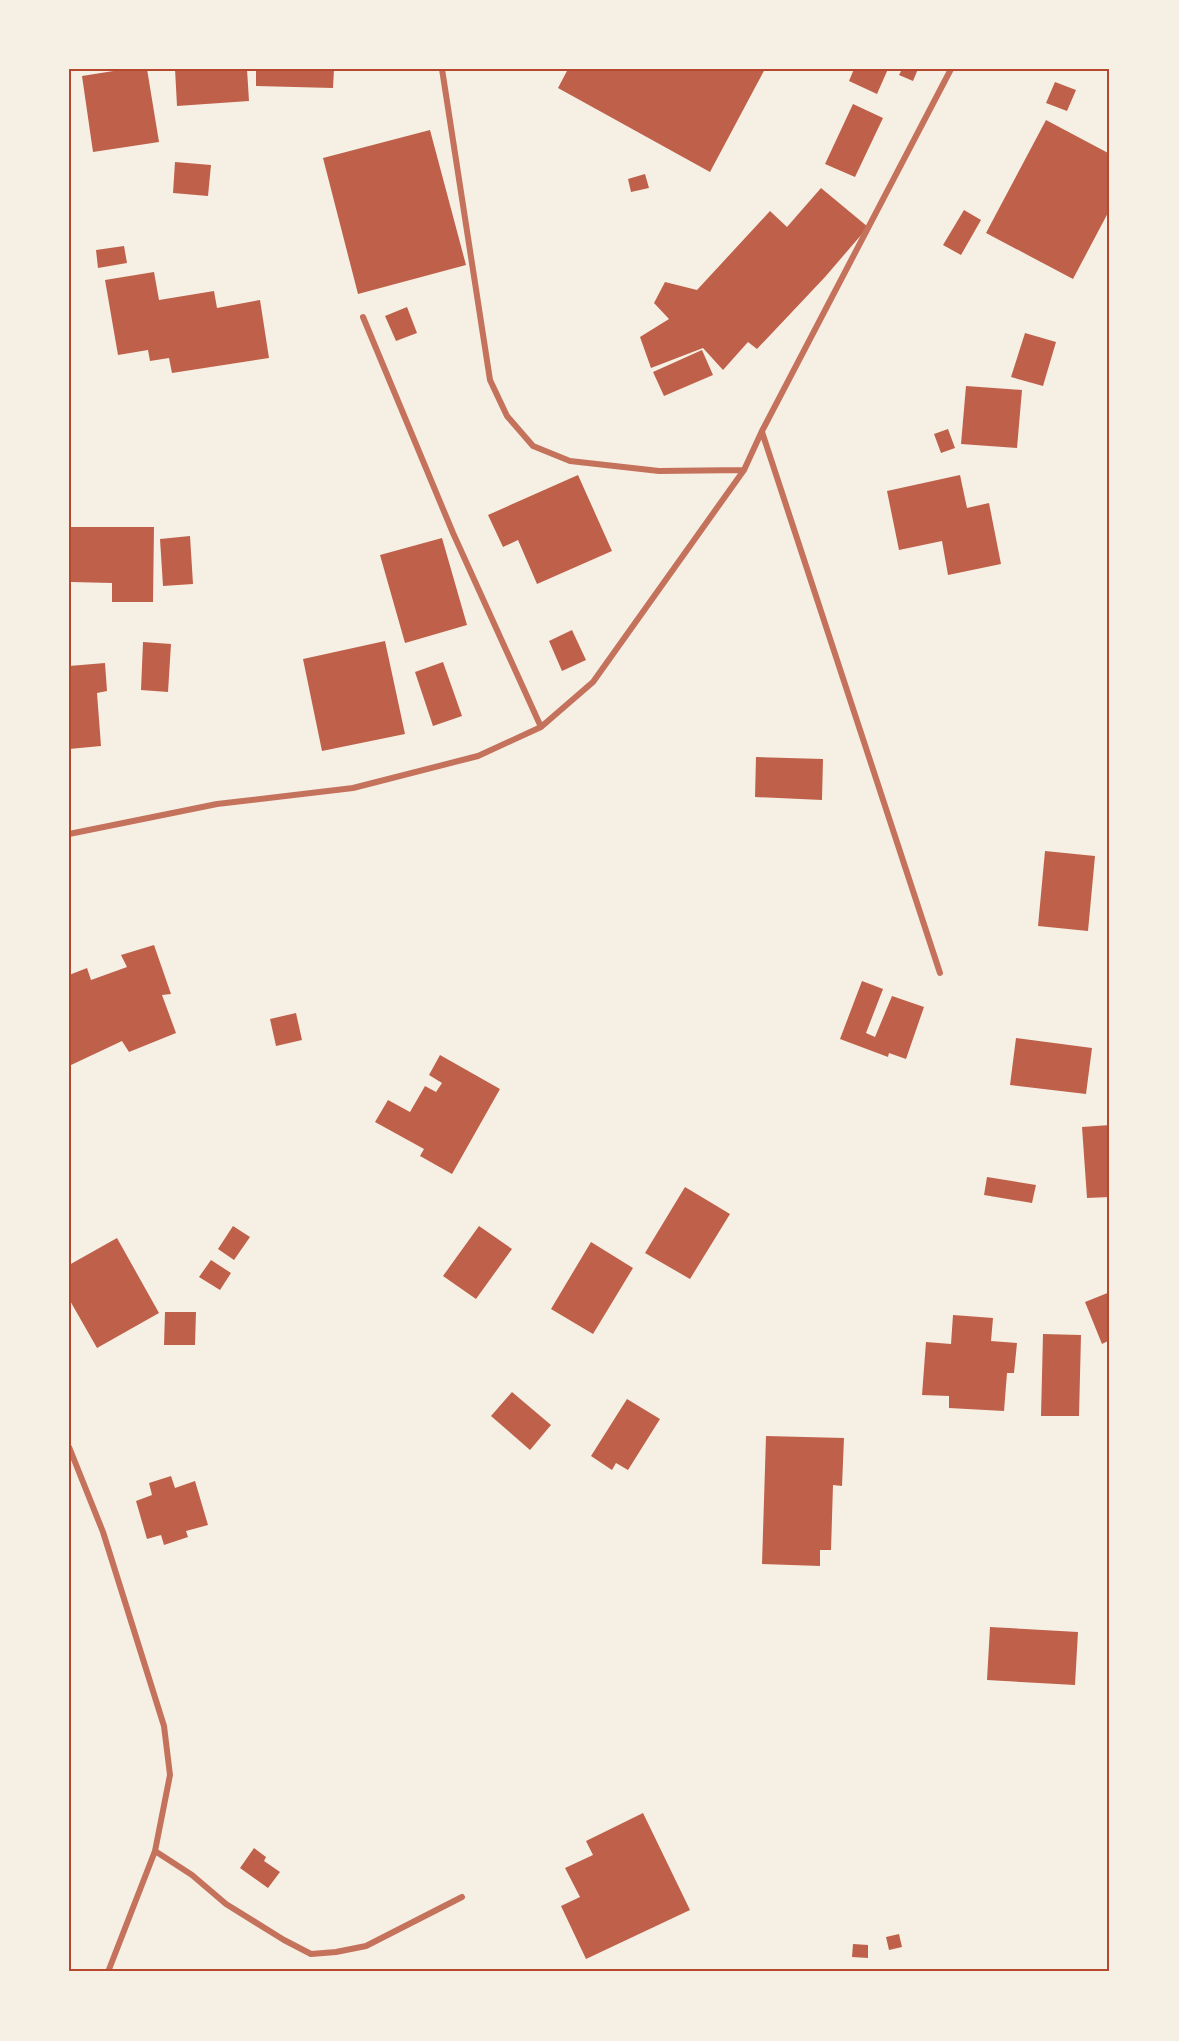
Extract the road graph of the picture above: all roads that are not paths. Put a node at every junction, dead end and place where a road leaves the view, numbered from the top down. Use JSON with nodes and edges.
{"nodes":[{"id":1,"x":442,"y":69,"type":"edge"},
{"id":2,"x":951,"y":69,"type":"edge"},
{"id":3,"x":363,"y":317,"type":"dead end"},
{"id":4,"x":762,"y":431,"type":"junction"},
{"id":5,"x":744,"y":471,"type":"junction"},
{"id":6,"x":541,"y":727,"type":"junction"},
{"id":7,"x":69,"y":834,"type":"edge"},
{"id":8,"x":940,"y":973,"type":"dead end"},
{"id":9,"x":69,"y":1447,"type":"edge"},
{"id":10,"x":154,"y":1851,"type":"junction"},
{"id":11,"x":462,"y":1897,"type":"dead end"},
{"id":12,"x":108,"y":1972,"type":"edge"}],
"edges":[{"from":1,"to":5,"type":"street"},
{"from":2,"to":4,"type":"street"},
{"from":3,"to":6,"type":"street"},
{"from":4,"to":5,"type":"street"},
{"from":4,"to":8,"type":"street"},
{"from":5,"to":6,"type":"street"},
{"from":6,"to":7,"type":"street"},
{"from":9,"to":10,"type":"street"},
{"from":10,"to":11,"type":"street"},
{"from":10,"to":12,"type":"street"}]}
